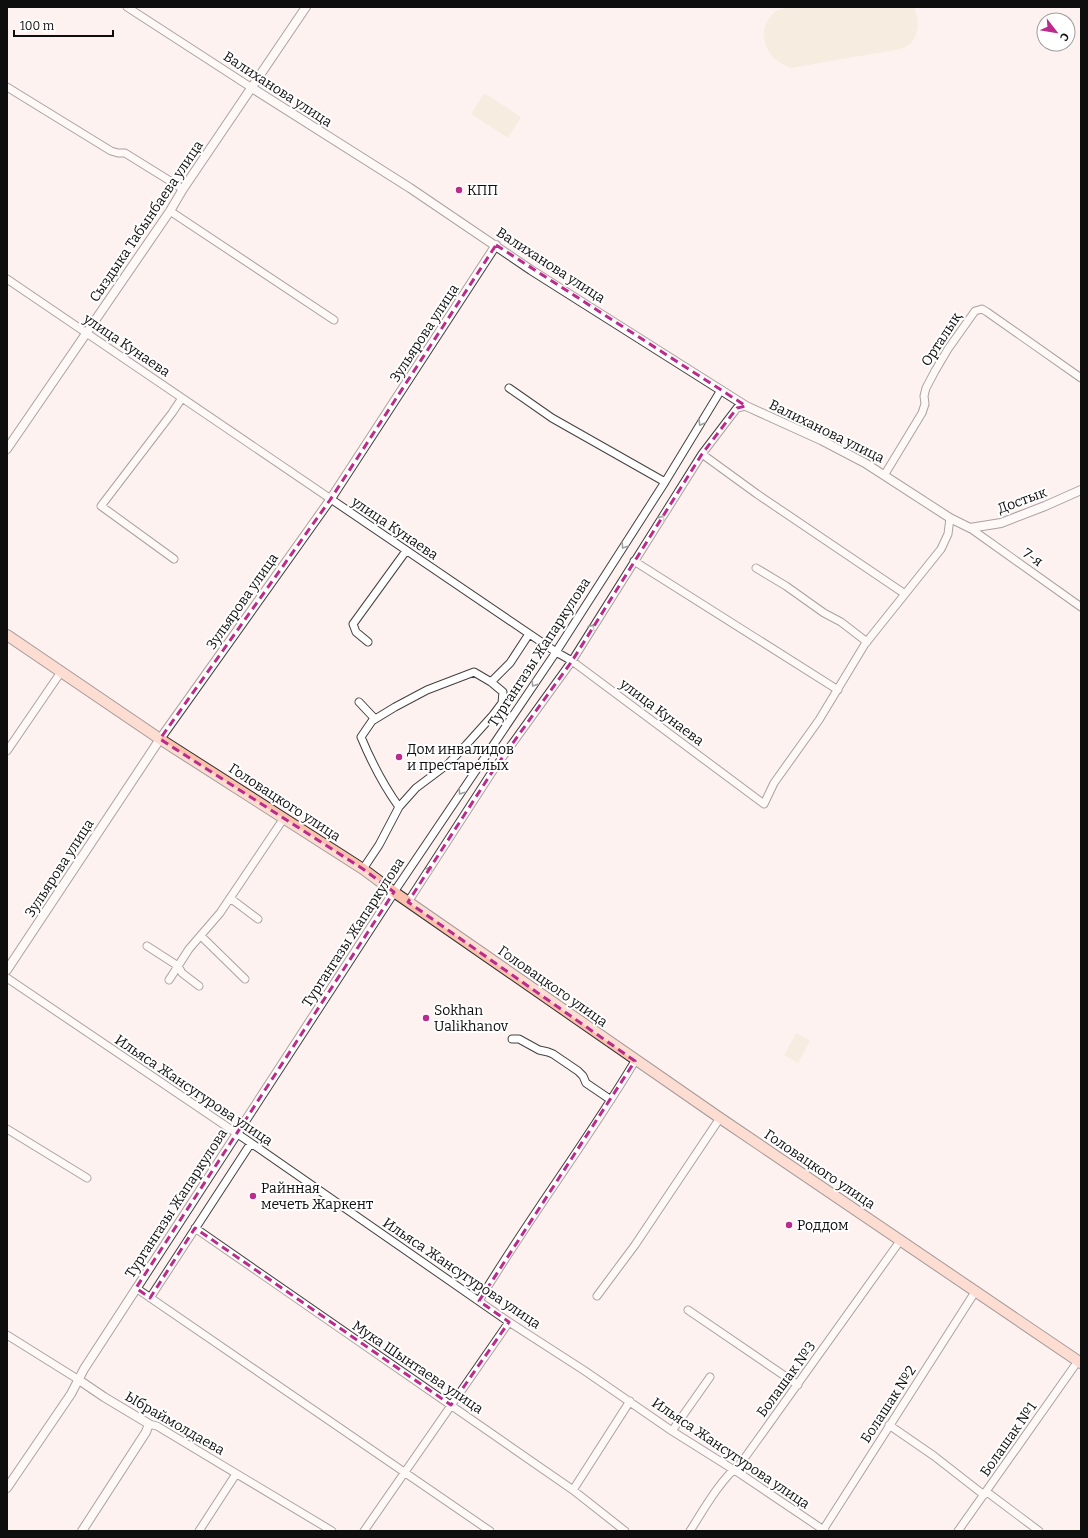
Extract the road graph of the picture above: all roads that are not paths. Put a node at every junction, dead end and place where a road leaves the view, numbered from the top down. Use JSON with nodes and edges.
{"nodes":[{"id":1,"x":127,"y":7,"type":"edge"},
{"id":2,"x":306,"y":7,"type":"edge"},
{"id":3,"x":7,"y":87,"type":"edge"},
{"id":4,"x":252,"y":88,"type":"junction"},
{"id":5,"x":183,"y":189,"type":"junction"},
{"id":6,"x":170,"y":211,"type":"junction"},
{"id":7,"x":496,"y":245,"type":"junction"},
{"id":8,"x":7,"y":278,"type":"edge"},
{"id":9,"x":334,"y":320,"type":"dead end"},
{"id":10,"x":86,"y":333,"type":"junction"},
{"id":11,"x":1081,"y":378,"type":"edge"},
{"id":12,"x":509,"y":388,"type":"dead end"},
{"id":13,"x":721,"y":390,"type":"junction"},
{"id":14,"x":182,"y":398,"type":"junction"},
{"id":15,"x":746,"y":406,"type":"junction"},
{"id":16,"x":7,"y":449,"type":"edge"},
{"id":17,"x":702,"y":454,"type":"junction"},
{"id":18,"x":885,"y":474,"type":"junction"},
{"id":19,"x":665,"y":482,"type":"junction"},
{"id":20,"x":1081,"y":490,"type":"edge"},
{"id":21,"x":330,"y":500,"type":"junction"},
{"id":22,"x":950,"y":518,"type":"junction"},
{"id":23,"x":970,"y":528,"type":"junction"},
{"id":24,"x":406,"y":551,"type":"junction"},
{"id":25,"x":174,"y":559,"type":"dead end"},
{"id":26,"x":634,"y":562,"type":"junction"},
{"id":27,"x":756,"y":568,"type":"dead end"},
{"id":28,"x":904,"y":594,"type":"junction"},
{"id":29,"x":1081,"y":607,"type":"edge"},
{"id":30,"x":529,"y":634,"type":"junction"},
{"id":31,"x":7,"y":635,"type":"edge"},
{"id":32,"x":368,"y":642,"type":"dead end"},
{"id":33,"x":867,"y":642,"type":"junction"},
{"id":34,"x":556,"y":652,"type":"junction"},
{"id":35,"x":572,"y":661,"type":"junction"},
{"id":36,"x":61,"y":672,"type":"junction"},
{"id":37,"x":491,"y":682,"type":"junction"},
{"id":38,"x":838,"y":690,"type":"junction"},
{"id":39,"x":359,"y":702,"type":"dead end"},
{"id":40,"x":375,"y":719,"type":"junction"},
{"id":41,"x":160,"y":738,"type":"junction"},
{"id":42,"x":7,"y":751,"type":"edge"},
{"id":43,"x":400,"y":807,"type":"junction"},
{"id":44,"x":284,"y":818,"type":"junction"},
{"id":45,"x":363,"y":868,"type":"junction"},
{"id":46,"x":394,"y":892,"type":"junction"},
{"id":47,"x":230,"y":898,"type":"junction"},
{"id":48,"x":408,"y":902,"type":"junction"},
{"id":49,"x":258,"y":919,"type":"dead end"},
{"id":50,"x":201,"y":936,"type":"junction"},
{"id":51,"x":147,"y":946,"type":"dead end"},
{"id":52,"x":178,"y":966,"type":"junction"},
{"id":53,"x":7,"y":970,"type":"edge"},
{"id":54,"x":7,"y":978,"type":"edge"},
{"id":55,"x":245,"y":979,"type":"dead end"},
{"id":56,"x":169,"y":980,"type":"dead end"},
{"id":57,"x":199,"y":986,"type":"dead end"},
{"id":58,"x":512,"y":1039,"type":"dead end"},
{"id":59,"x":635,"y":1060,"type":"junction"},
{"id":60,"x":611,"y":1100,"type":"junction"},
{"id":61,"x":720,"y":1118,"type":"junction"},
{"id":62,"x":7,"y":1129,"type":"edge"},
{"id":63,"x":237,"y":1134,"type":"junction"},
{"id":64,"x":251,"y":1144,"type":"junction"},
{"id":65,"x":87,"y":1178,"type":"dead end"},
{"id":66,"x":195,"y":1228,"type":"junction"},
{"id":67,"x":900,"y":1241,"type":"junction"},
{"id":68,"x":136,"y":1288,"type":"junction"},
{"id":69,"x":975,"y":1292,"type":"junction"},
{"id":70,"x":597,"y":1296,"type":"dead end"},
{"id":71,"x":150,"y":1298,"type":"junction"},
{"id":72,"x":479,"y":1301,"type":"junction"},
{"id":73,"x":688,"y":1310,"type":"dead end"},
{"id":74,"x":509,"y":1322,"type":"junction"},
{"id":75,"x":7,"y":1335,"type":"edge"},
{"id":76,"x":1080,"y":1362,"type":"edge"},
{"id":77,"x":710,"y":1377,"type":"dead end"},
{"id":78,"x":79,"y":1380,"type":"junction"},
{"id":79,"x":798,"y":1385,"type":"junction"},
{"id":80,"x":630,"y":1401,"type":"junction"},
{"id":81,"x":451,"y":1405,"type":"junction"},
{"id":82,"x":149,"y":1424,"type":"junction"},
{"id":83,"x":889,"y":1425,"type":"junction"},
{"id":84,"x":672,"y":1431,"type":"junction"},
{"id":85,"x":732,"y":1470,"type":"junction"},
{"id":86,"x":405,"y":1472,"type":"junction"},
{"id":87,"x":236,"y":1474,"type":"junction"},
{"id":88,"x":7,"y":1488,"type":"edge"},
{"id":89,"x":573,"y":1490,"type":"junction"},
{"id":90,"x":986,"y":1494,"type":"junction"},
{"id":91,"x":328,"y":1530,"type":"edge"},
{"id":92,"x":824,"y":1530,"type":"edge"},
{"id":93,"x":82,"y":1531,"type":"edge"},
{"id":94,"x":199,"y":1531,"type":"edge"},
{"id":95,"x":364,"y":1531,"type":"edge"},
{"id":96,"x":490,"y":1531,"type":"edge"},
{"id":97,"x":625,"y":1531,"type":"edge"},
{"id":98,"x":690,"y":1531,"type":"edge"},
{"id":99,"x":958,"y":1531,"type":"edge"},
{"id":100,"x":1039,"y":1531,"type":"edge"}],
"edges":[{"from":1,"to":4,"type":"street","name":"Валиханова улица"},
{"from":2,"to":4,"type":"street","name":"Сыздыка Табынбаева улица"},
{"from":3,"to":5,"type":"street"},
{"from":4,"to":5,"type":"street","name":"Сыздыка Табынбаева улица"},
{"from":4,"to":7,"type":"street","name":"Валиханова улица"},
{"from":5,"to":6,"type":"street","name":"Сыздыка Табынбаева улица"},
{"from":6,"to":9,"type":"street"},
{"from":6,"to":10,"type":"street","name":"Сыздыка Табынбаева улица"},
{"from":7,"to":13,"type":"street","name":"Валиханова улица"},
{"from":7,"to":21,"type":"street","name":"Зульярова улица"},
{"from":8,"to":10,"type":"street","name":"улица Кунаева"},
{"from":10,"to":14,"type":"street","name":"улица Кунаева"},
{"from":10,"to":16,"type":"street","name":"Сыздыка Табынбаева улица"},
{"from":11,"to":18,"type":"street","name":"Орталық"},
{"from":12,"to":19,"type":"street"},
{"from":13,"to":15,"type":"street","name":"Валиханова улица"},
{"from":13,"to":19,"type":"street","name":"Тургангазы Жапаркулова","one_way":true},
{"from":14,"to":21,"type":"street","name":"улица Кунаева"},
{"from":14,"to":25,"type":"street"},
{"from":15,"to":17,"type":"street","name":"Тургангазы Жапаркулова"},
{"from":15,"to":18,"type":"street","name":"Валиханова улица"},
{"from":26,"to":17,"type":"street","name":"Тургангазы Жапаркулова","one_way":true},
{"from":17,"to":28,"type":"street"},
{"from":18,"to":22,"type":"street","name":"Валиханова улица"},
{"from":19,"to":34,"type":"street","name":"Тургангазы Жапаркулова","one_way":true},
{"from":20,"to":23,"type":"street","name":"Достык"},
{"from":21,"to":24,"type":"street","name":"улица Кунаева"},
{"from":21,"to":41,"type":"street","name":"Зульярова улица"},
{"from":22,"to":23,"type":"street","name":"Валиханова улица"},
{"from":22,"to":28,"type":"street"},
{"from":23,"to":29,"type":"street","name":"7-я"},
{"from":24,"to":30,"type":"street","name":"улица Кунаева"},
{"from":24,"to":32,"type":"street"},
{"from":35,"to":26,"type":"street","name":"Тургангазы Жапаркулова","one_way":true},
{"from":26,"to":38,"type":"street"},
{"from":27,"to":33,"type":"street"},
{"from":28,"to":33,"type":"street"},
{"from":30,"to":34,"type":"street","name":"улица Кунаева"},
{"from":30,"to":37,"type":"street"},
{"from":31,"to":36,"type":"main road","name":"Головацкого улица"},
{"from":33,"to":38,"type":"street"},
{"from":34,"to":35,"type":"street","name":"улица Кунаева"},
{"from":34,"to":46,"type":"street","name":"Тургангазы Жапаркулова","one_way":true},
{"from":35,"to":38,"type":"street","name":"улица Кунаева"},
{"from":48,"to":35,"type":"street","name":"Тургангазы Жапаркулова","one_way":true},
{"from":36,"to":41,"type":"main road","name":"Головацкого улица"},
{"from":36,"to":42,"type":"street"},
{"from":37,"to":40,"type":"street"},
{"from":37,"to":43,"type":"street"},
{"from":39,"to":40,"type":"street"},
{"from":40,"to":43,"type":"street"},
{"from":41,"to":44,"type":"main road","name":"Головацкого улица"},
{"from":41,"to":53,"type":"street","name":"Зульярова улица"},
{"from":43,"to":45,"type":"street"},
{"from":44,"to":45,"type":"main road","name":"Головацкого улица"},
{"from":44,"to":47,"type":"street"},
{"from":45,"to":46,"type":"main road","name":"Головацкого улица"},
{"from":46,"to":48,"type":"main road","name":"Головацкого улица"},
{"from":46,"to":63,"type":"street","name":"Тургангазы Жапаркулова"},
{"from":47,"to":49,"type":"street"},
{"from":47,"to":50,"type":"street"},
{"from":48,"to":59,"type":"main road","name":"Головацкого улица"},
{"from":50,"to":52,"type":"street"},
{"from":50,"to":55,"type":"street"},
{"from":51,"to":52,"type":"street"},
{"from":52,"to":56,"type":"street"},
{"from":52,"to":57,"type":"street"},
{"from":54,"to":63,"type":"street","name":"Ильяса Жансугурова улица"},
{"from":58,"to":60,"type":"street"},
{"from":59,"to":60,"type":"street"},
{"from":59,"to":61,"type":"main road","name":"Головацкого улица"},
{"from":60,"to":72,"type":"street"},
{"from":61,"to":67,"type":"main road","name":"Головацкого улица"},
{"from":61,"to":70,"type":"street"},
{"from":62,"to":65,"type":"street"},
{"from":63,"to":64,"type":"street","name":"Ильяса Жансугурова улица"},
{"from":63,"to":68,"type":"street","name":"Тургангазы Жапаркулова"},
{"from":64,"to":66,"type":"street"},
{"from":64,"to":72,"type":"street","name":"Ильяса Жансугурова улица"},
{"from":66,"to":71,"type":"street"},
{"from":66,"to":81,"type":"street","name":"Мука Шынтаева улица"},
{"from":67,"to":69,"type":"main road","name":"Головацкого улица"},
{"from":67,"to":79,"type":"street","name":"Болашак №3"},
{"from":68,"to":71,"type":"street"},
{"from":68,"to":78,"type":"street","name":"Тургангазы Жапаркулова"},
{"from":69,"to":76,"type":"main road","name":"Головацкого улица"},
{"from":69,"to":83,"type":"street","name":"Болашак №2"},
{"from":71,"to":86,"type":"street"},
{"from":72,"to":74,"type":"street","name":"Ильяса Жансугурова улица"},
{"from":73,"to":79,"type":"street"},
{"from":74,"to":80,"type":"street","name":"Ильяса Жансугурова улица"},
{"from":74,"to":81,"type":"street"},
{"from":75,"to":78,"type":"street","name":"Ыбраймолдаева"},
{"from":76,"to":90,"type":"street","name":"Болашак №1"},
{"from":77,"to":84,"type":"street"},
{"from":78,"to":82,"type":"street","name":"Ыбраймолдаева"},
{"from":78,"to":88,"type":"street","name":"Тургангазы Жапаркулова"},
{"from":79,"to":85,"type":"street","name":"Болашак №3"},
{"from":80,"to":84,"type":"street","name":"Ильяса Жансугурова улица"},
{"from":80,"to":89,"type":"street"},
{"from":81,"to":86,"type":"street"},
{"from":81,"to":89,"type":"street","name":"Мука Шынтаева улица"},
{"from":82,"to":87,"type":"street","name":"Ыбраймолдаева"},
{"from":82,"to":93,"type":"street"},
{"from":83,"to":90,"type":"street"},
{"from":83,"to":92,"type":"street","name":"Болашак №2"},
{"from":84,"to":85,"type":"street","name":"Ильяса Жансугурова улица"},
{"from":85,"to":92,"type":"street","name":"Ильяса Жансугурова улица"},
{"from":85,"to":98,"type":"street","name":"Болашак №3"},
{"from":86,"to":95,"type":"street"},
{"from":86,"to":96,"type":"street"},
{"from":87,"to":91,"type":"street","name":"Ыбраймолдаева"},
{"from":87,"to":94,"type":"street"},
{"from":89,"to":97,"type":"street","name":"Мука Шынтаева улица"},
{"from":90,"to":99,"type":"street","name":"Болашак №1"},
{"from":90,"to":100,"type":"street"}]}
